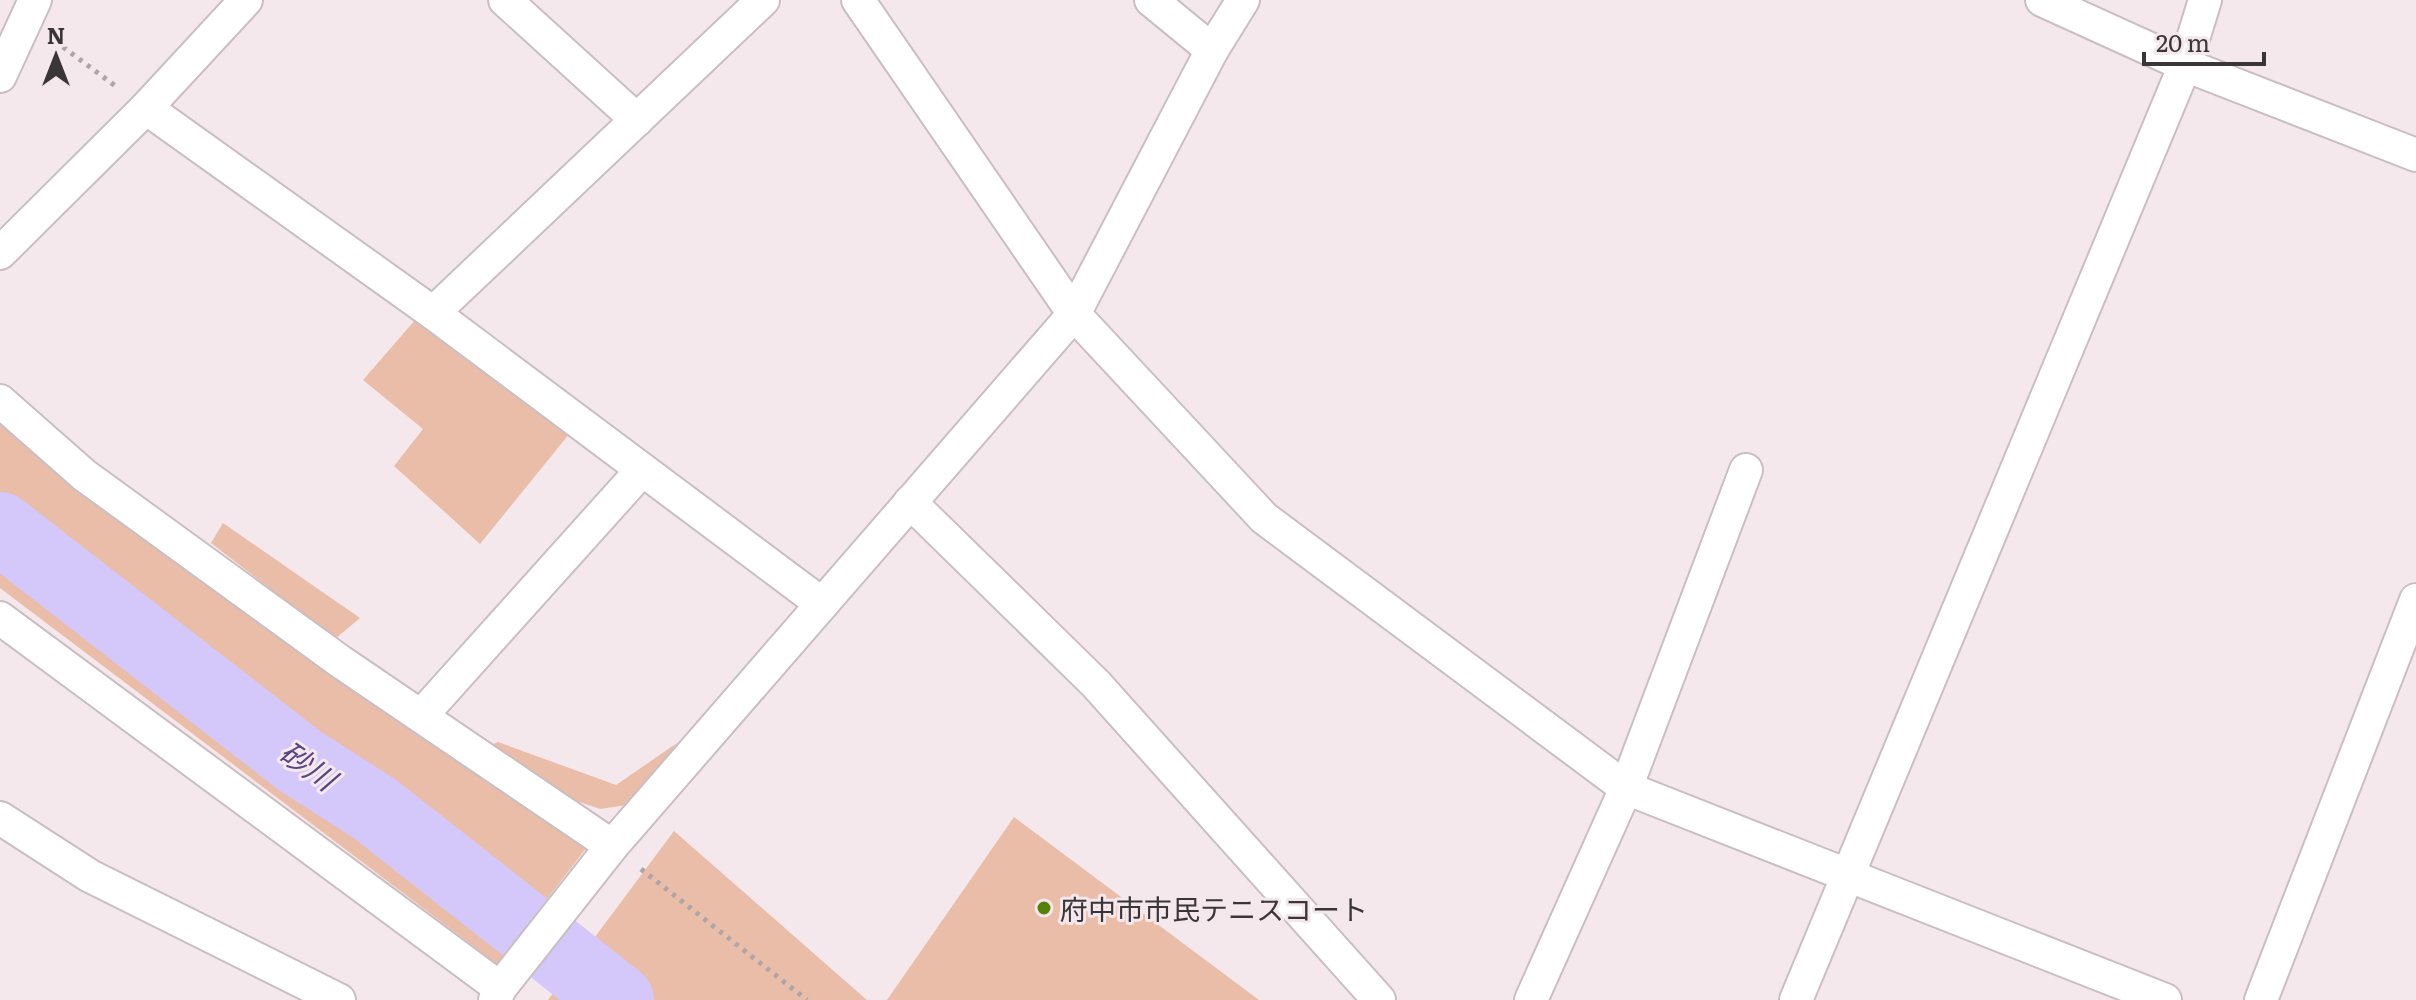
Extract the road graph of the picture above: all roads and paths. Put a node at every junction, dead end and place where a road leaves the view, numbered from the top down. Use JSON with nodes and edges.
{"nodes":[{"id":1,"x":246,"y":0,"type":"edge"},
{"id":2,"x":505,"y":0,"type":"edge"},
{"id":3,"x":763,"y":0,"type":"edge"},
{"id":4,"x":858,"y":0,"type":"edge"},
{"id":5,"x":1151,"y":0,"type":"edge"},
{"id":6,"x":1243,"y":0,"type":"edge"},
{"id":7,"x":2042,"y":0,"type":"edge"},
{"id":8,"x":2205,"y":0,"type":"edge"},
{"id":9,"x":31,"y":10,"type":"edge"},
{"id":10,"x":1212,"y":50,"type":"junction"},
{"id":11,"x":2185,"y":65,"type":"junction"},
{"id":12,"x":0,"y":76,"type":"edge"},
{"id":13,"x":146,"y":108,"type":"junction"},
{"id":14,"x":637,"y":120,"type":"junction"},
{"id":15,"x":2416,"y":155,"type":"edge"},
{"id":16,"x":0,"y":253,"type":"edge"},
{"id":17,"x":433,"y":313,"type":"junction"},
{"id":18,"x":1074,"y":314,"type":"junction"},
{"id":19,"x":0,"y":401,"type":"edge"},
{"id":20,"x":642,"y":470,"type":"junction"},
{"id":21,"x":1746,"y":470,"type":"dead end"},
{"id":22,"x":910,"y":502,"type":"junction"},
{"id":23,"x":2416,"y":600,"type":"edge"},
{"id":24,"x":822,"y":604,"type":"junction"},
{"id":25,"x":0,"y":618,"type":"edge"},
{"id":26,"x":421,"y":716,"type":"junction"},
{"id":27,"x":1626,"y":788,"type":"junction"},
{"id":28,"x":0,"y":818,"type":"edge"},
{"id":29,"x":612,"y":846,"type":"junction"},
{"id":30,"x":1847,"y":875,"type":"junction"},
{"id":31,"x":498,"y":994,"type":"edge"},
{"id":32,"x":339,"y":1000,"type":"edge"},
{"id":33,"x":807,"y":1000,"type":"edge"},
{"id":34,"x":1379,"y":1000,"type":"edge"},
{"id":35,"x":1531,"y":1000,"type":"edge"},
{"id":36,"x":1796,"y":1000,"type":"edge"},
{"id":37,"x":2165,"y":1000,"type":"edge"},
{"id":38,"x":2261,"y":1000,"type":"edge"}],
"edges":[{"from":1,"to":13,"type":"street"},
{"from":2,"to":14,"type":"street"},
{"from":3,"to":14,"type":"street"},
{"from":4,"to":18,"type":"street"},
{"from":5,"to":10,"type":"street"},
{"from":6,"to":10,"type":"street"},
{"from":7,"to":11,"type":"street"},
{"from":8,"to":11,"type":"street"},
{"from":9,"to":12,"type":"street"},
{"from":9,"to":13,"type":"path"},
{"from":10,"to":18,"type":"street"},
{"from":11,"to":15,"type":"street"},
{"from":11,"to":30,"type":"street"},
{"from":13,"to":16,"type":"street"},
{"from":13,"to":17,"type":"street"},
{"from":14,"to":17,"type":"street"},
{"from":17,"to":20,"type":"street"},
{"from":18,"to":22,"type":"street"},
{"from":18,"to":27,"type":"street"},
{"from":19,"to":26,"type":"street"},
{"from":20,"to":24,"type":"street"},
{"from":20,"to":26,"type":"street"},
{"from":21,"to":27,"type":"street"},
{"from":22,"to":24,"type":"street"},
{"from":22,"to":34,"type":"street"},
{"from":23,"to":38,"type":"street"},
{"from":24,"to":29,"type":"street"},
{"from":25,"to":31,"type":"street"},
{"from":26,"to":29,"type":"street"},
{"from":27,"to":30,"type":"street"},
{"from":27,"to":35,"type":"street"},
{"from":28,"to":32,"type":"street"},
{"from":29,"to":31,"type":"street"},
{"from":29,"to":33,"type":"path"},
{"from":30,"to":36,"type":"street"},
{"from":30,"to":37,"type":"street"}]}
